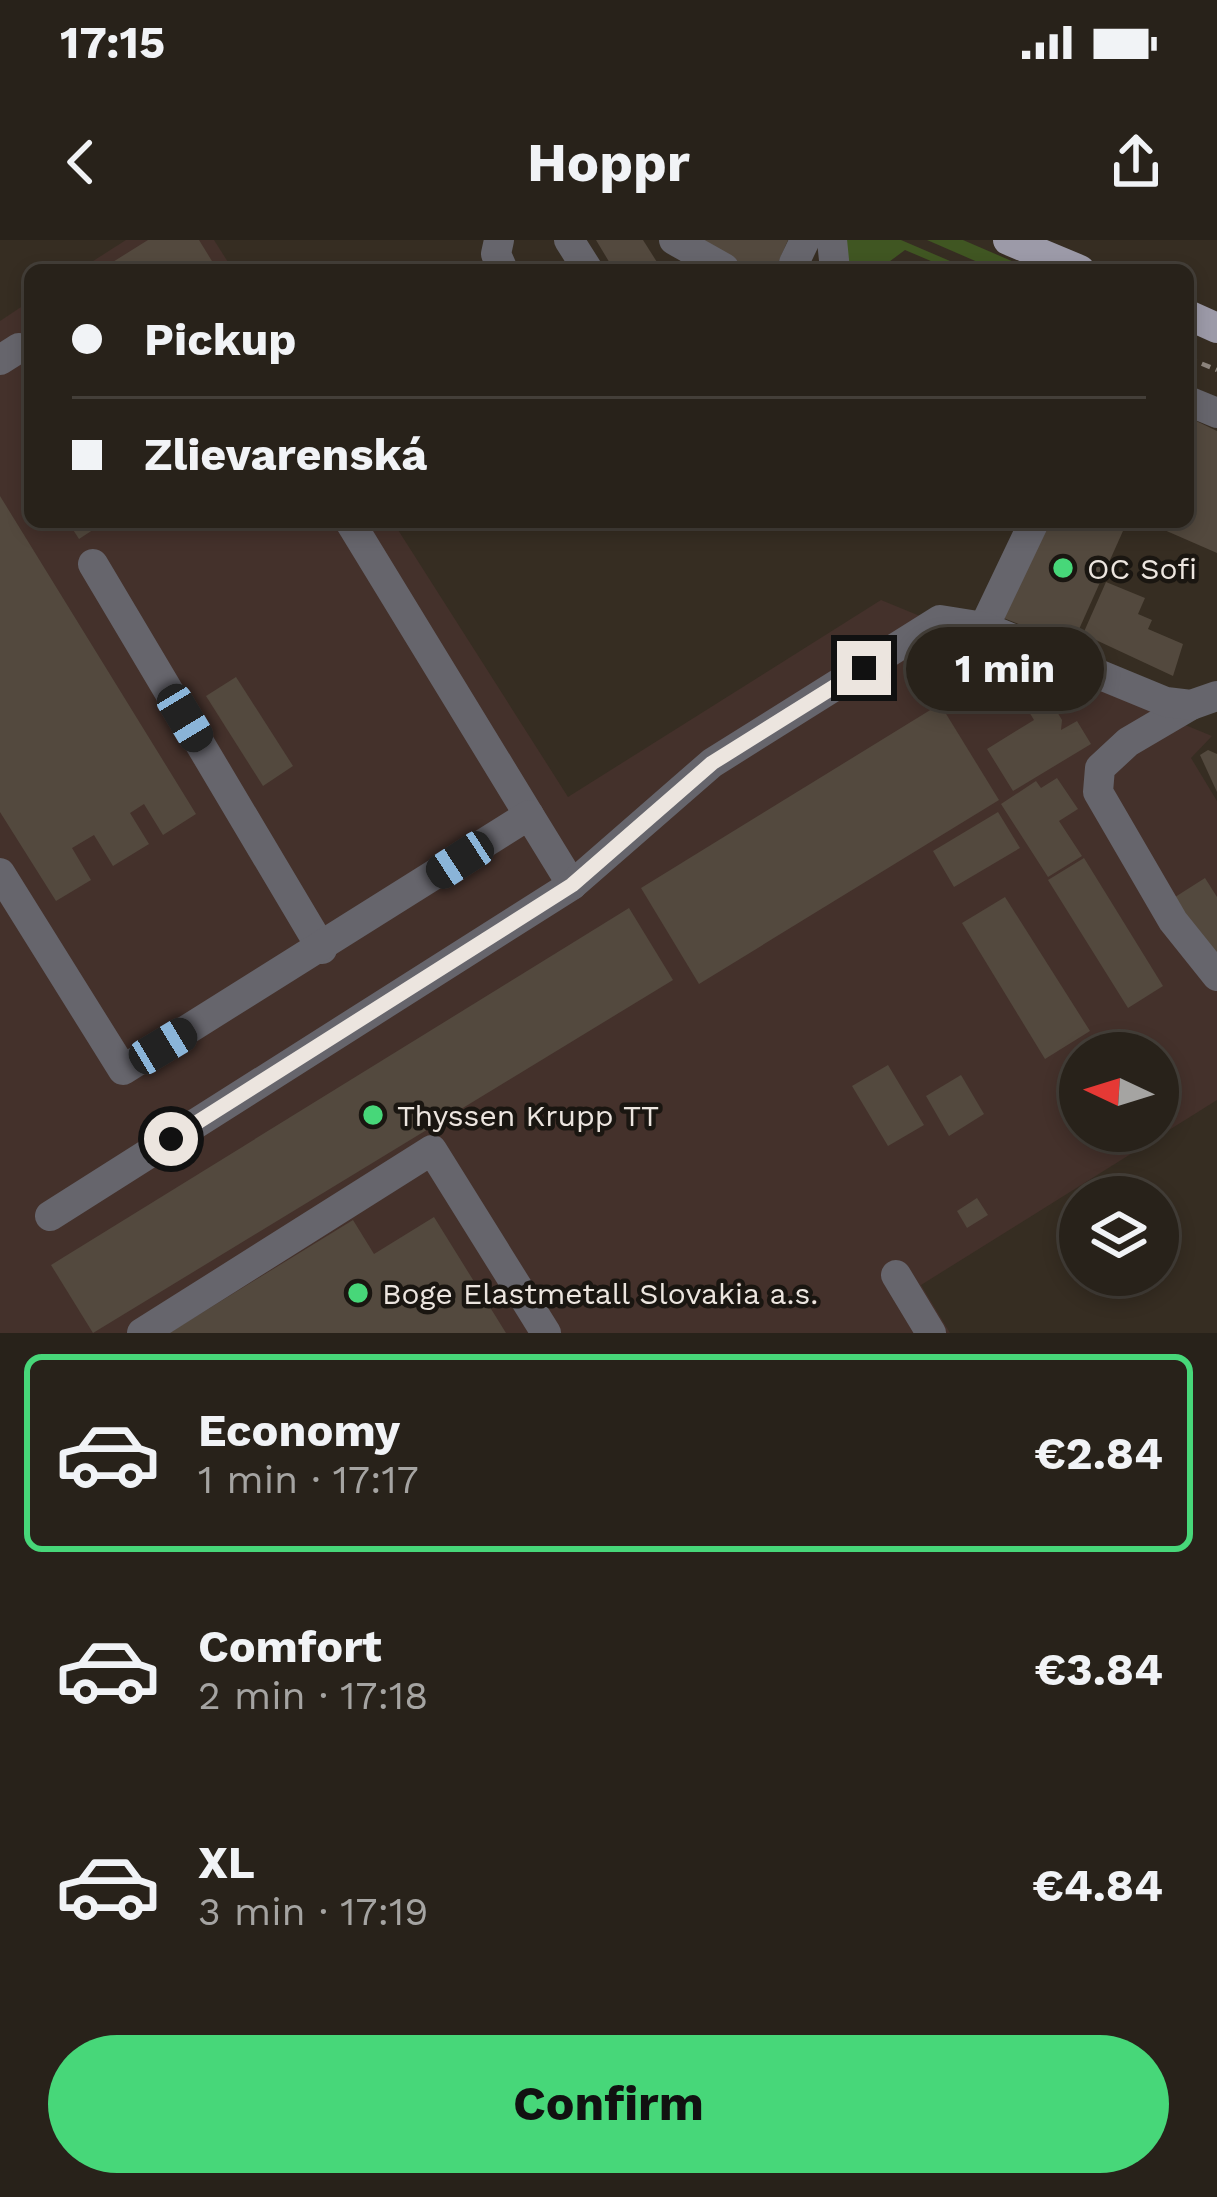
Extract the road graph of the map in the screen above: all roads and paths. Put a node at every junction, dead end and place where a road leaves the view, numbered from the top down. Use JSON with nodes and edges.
{"nodes":[{"id":1,"x":674,"y":240,"type":"edge"},
{"id":2,"x":1008,"y":240,"type":"edge"},
{"id":3,"x":715,"y":260,"type":"edge"},
{"id":4,"x":1066,"y":264,"type":"edge"},
{"id":5,"x":354,"y":528,"type":"edge"},
{"id":6,"x":1031,"y":528,"type":"edge"},
{"id":7,"x":93,"y":564,"type":"dead end"},
{"id":8,"x":984,"y":627,"type":"junction"},
{"id":9,"x":1210,"y":698,"type":"edge"},
{"id":10,"x":529,"y":815,"type":"junction"},
{"id":11,"x":0,"y":873,"type":"edge"},
{"id":12,"x":572,"y":885,"type":"junction"},
{"id":13,"x":322,"y":949,"type":"junction"},
{"id":14,"x":1217,"y":976,"type":"edge"},
{"id":15,"x":50,"y":1216,"type":"dead end"},
{"id":16,"x":896,"y":1275,"type":"dead end"},
{"id":17,"x":142,"y":1333,"type":"edge"},
{"id":18,"x":546,"y":1333,"type":"edge"},
{"id":19,"x":931,"y":1333,"type":"edge"}],
"edges":[{"from":1,"to":3,"type":"street"},
{"from":2,"to":4,"type":"main road"},
{"from":5,"to":10,"type":"street"},
{"from":6,"to":8,"type":"street"},
{"from":7,"to":13,"type":"street"},
{"from":8,"to":9,"type":"street"},
{"from":8,"to":12,"type":"street"},
{"from":9,"to":14,"type":"street"},
{"from":10,"to":12,"type":"street"},
{"from":10,"to":13,"type":"street"},
{"from":11,"to":13,"type":"street"},
{"from":12,"to":15,"type":"street"},
{"from":16,"to":19,"type":"street"},
{"from":17,"to":18,"type":"street"}]}
